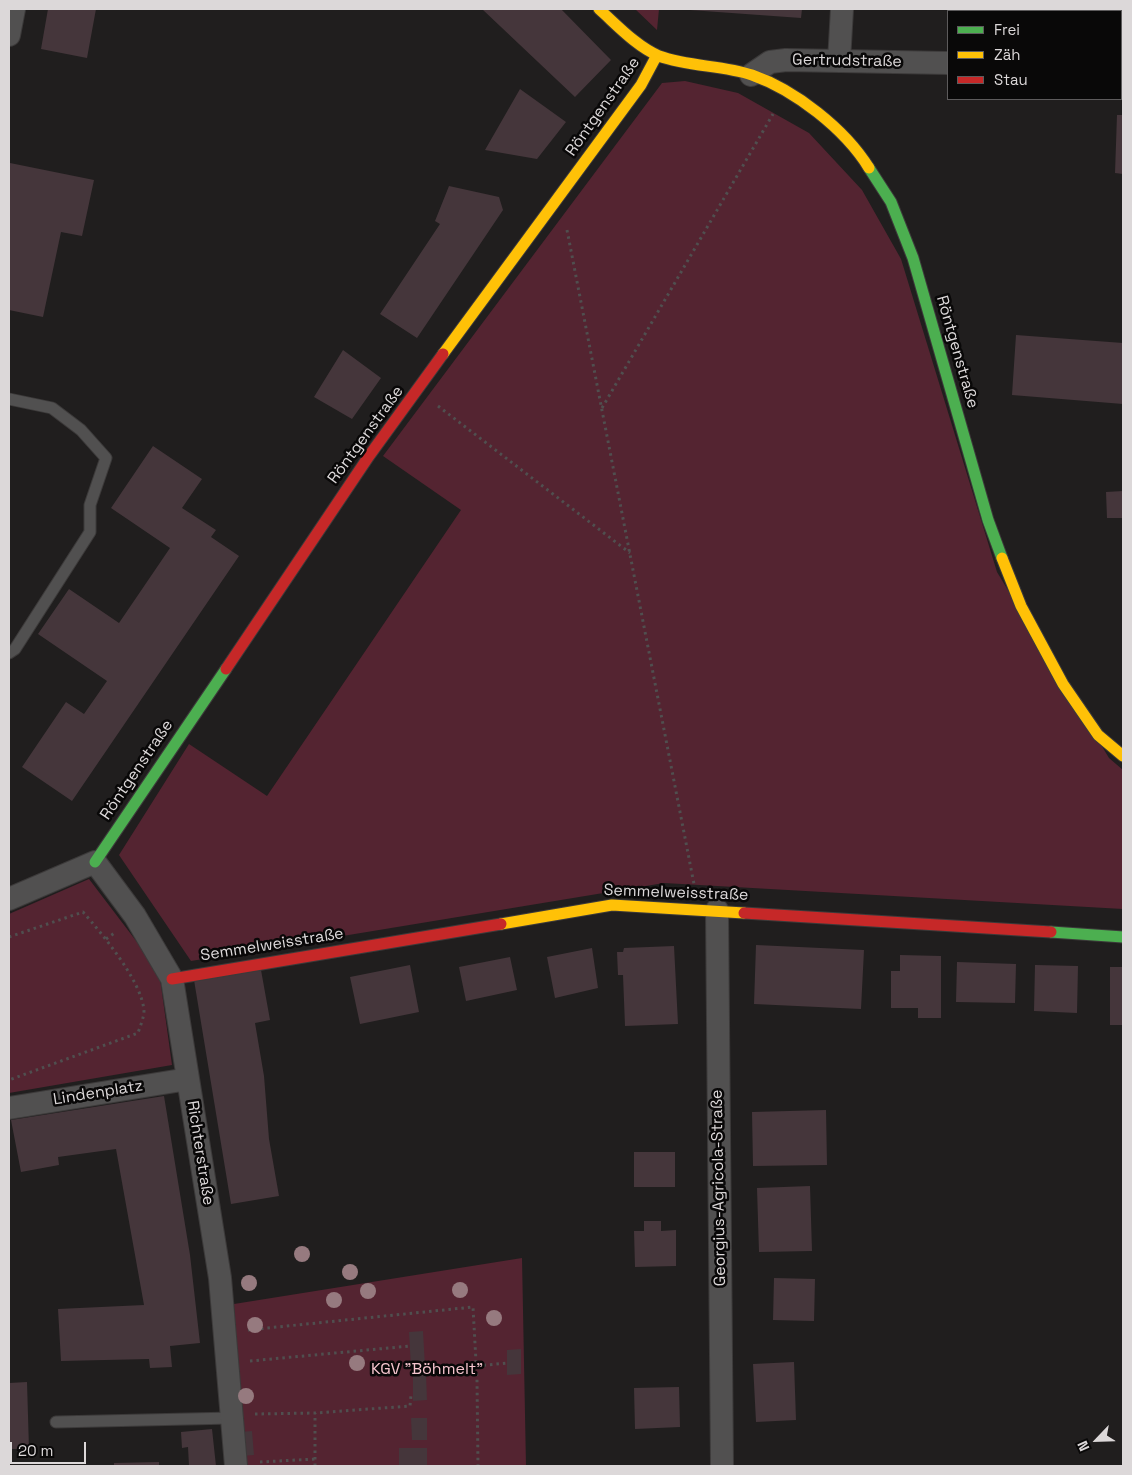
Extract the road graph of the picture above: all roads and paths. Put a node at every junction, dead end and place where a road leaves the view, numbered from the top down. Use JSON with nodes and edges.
{"nodes":[{"id":1,"x":14,"y":9,"type":"edge"},
{"id":2,"x":600,"y":9,"type":"edge"},
{"id":3,"x":842,"y":9,"type":"edge"},
{"id":4,"x":9,"y":35,"type":"edge"},
{"id":5,"x":658,"y":55,"type":"junction"},
{"id":6,"x":839,"y":60,"type":"junction"},
{"id":7,"x":947,"y":62,"type":"edge"},
{"id":8,"x":751,"y":75,"type":"junction"},
{"id":9,"x":788,"y":92,"type":"junction"},
{"id":10,"x":554,"y":203,"type":"junction"},
{"id":11,"x":417,"y":392,"type":"junction"},
{"id":12,"x":9,"y":399,"type":"edge"},
{"id":13,"x":602,"y":408,"type":"junction"},
{"id":14,"x":630,"y":553,"type":"junction"},
{"id":15,"x":9,"y":653,"type":"edge"},
{"id":16,"x":1123,"y":756,"type":"edge"},
{"id":17,"x":95,"y":862,"type":"junction"},
{"id":18,"x":9,"y":899,"type":"edge"},
{"id":19,"x":708,"y":910,"type":"junction"},
{"id":20,"x":9,"y":937,"type":"edge"},
{"id":21,"x":1123,"y":937,"type":"edge"},
{"id":22,"x":172,"y":978,"type":"junction"},
{"id":23,"x":188,"y":1079,"type":"junction"},
{"id":24,"x":9,"y":1080,"type":"edge"},
{"id":25,"x":9,"y":1108,"type":"edge"},
{"id":26,"x":225,"y":1332,"type":"junction"},
{"id":27,"x":410,"y":1346,"type":"dead end"},
{"id":28,"x":227,"y":1364,"type":"junction"},
{"id":29,"x":507,"y":1364,"type":"dead end"},
{"id":30,"x":477,"y":1366,"type":"junction"},
{"id":31,"x":413,"y":1395,"type":"dead end"},
{"id":32,"x":315,"y":1414,"type":"junction"},
{"id":33,"x":232,"y":1416,"type":"junction"},
{"id":34,"x":56,"y":1422,"type":"dead end"},
{"id":35,"x":315,"y":1459,"type":"junction"},
{"id":36,"x":236,"y":1466,"type":"edge"},
{"id":37,"x":253,"y":1466,"type":"edge"},
{"id":38,"x":315,"y":1466,"type":"edge"},
{"id":39,"x":478,"y":1466,"type":"edge"},
{"id":40,"x":722,"y":1466,"type":"edge"}],
"edges":[{"from":1,"to":4,"type":"street"},
{"from":2,"to":5,"type":"street"},
{"from":3,"to":6,"type":"street"},
{"from":5,"to":8,"type":"street","name":"Röntgenstraße"},
{"from":5,"to":10,"type":"street","name":"Röntgenstraße"},
{"from":6,"to":7,"type":"street","name":"Gertrudstraße"},
{"from":6,"to":8,"type":"street","name":"Gertrudstraße"},
{"from":8,"to":9,"type":"street","name":"Röntgenstraße"},
{"from":9,"to":13,"type":"path"},
{"from":9,"to":16,"type":"street","name":"Röntgenstraße"},
{"from":10,"to":11,"type":"street","name":"Röntgenstraße"},
{"from":10,"to":13,"type":"path"},
{"from":11,"to":14,"type":"path"},
{"from":11,"to":17,"type":"street","name":"Röntgenstraße"},
{"from":12,"to":15,"type":"lane"},
{"from":13,"to":14,"type":"path"},
{"from":14,"to":19,"type":"path"},
{"from":17,"to":18,"type":"street"},
{"from":17,"to":22,"type":"street","name":"Richterstraße"},
{"from":19,"to":21,"type":"street","name":"Semmelweisstraße"},
{"from":19,"to":22,"type":"street","name":"Semmelweisstraße"},
{"from":19,"to":40,"type":"street","name":"Georgius-Agricola-Straße"},
{"from":20,"to":24,"type":"path"},
{"from":22,"to":23,"type":"street","name":"Richterstraße"},
{"from":23,"to":25,"type":"street","name":"Lindenplatz"},
{"from":23,"to":26,"type":"street","name":"Richterstraße"},
{"from":26,"to":28,"type":"street","name":"Richterstraße"},
{"from":26,"to":30,"type":"path"},
{"from":27,"to":28,"type":"path"},
{"from":28,"to":33,"type":"street","name":"Richterstraße"},
{"from":29,"to":30,"type":"path"},
{"from":30,"to":39,"type":"path"},
{"from":31,"to":32,"type":"path"},
{"from":32,"to":33,"type":"path"},
{"from":32,"to":35,"type":"path"},
{"from":33,"to":34,"type":"lane"},
{"from":33,"to":36,"type":"street","name":"Richterstraße"},
{"from":35,"to":37,"type":"path"},
{"from":35,"to":38,"type":"path"}]}
